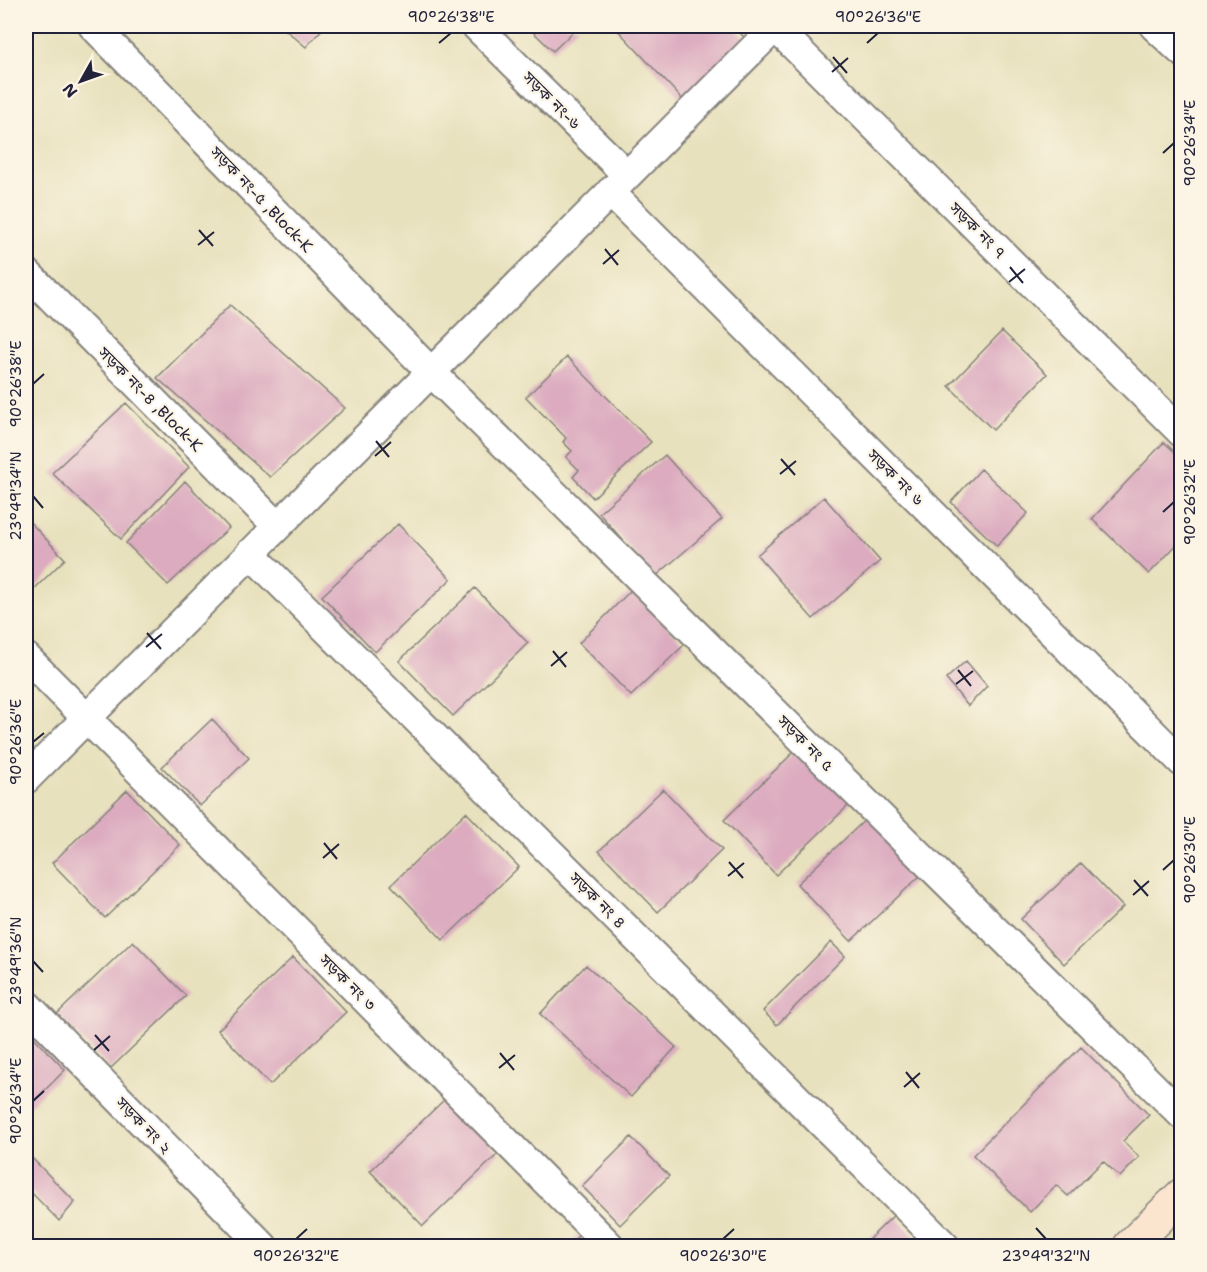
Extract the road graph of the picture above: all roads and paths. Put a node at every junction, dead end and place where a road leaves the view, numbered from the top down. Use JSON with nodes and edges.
{"nodes":[{"id":1,"x":93,"y":26,"type":"edge"},
{"id":2,"x":476,"y":26,"type":"edge"},
{"id":3,"x":775,"y":26,"type":"edge"},
{"id":4,"x":1154,"y":26,"type":"edge"},
{"id":5,"x":1182,"y":52,"type":"edge"},
{"id":6,"x":619,"y":183,"type":"junction"},
{"id":7,"x":26,"y":272,"type":"edge"},
{"id":8,"x":431,"y":372,"type":"junction"},
{"id":9,"x":1182,"y":433,"type":"edge"},
{"id":10,"x":277,"y":526,"type":"junction"},
{"id":11,"x":250,"y":553,"type":"junction"},
{"id":12,"x":26,"y":657,"type":"edge"},
{"id":13,"x":85,"y":718,"type":"junction"},
{"id":14,"x":1182,"y":762,"type":"edge"},
{"id":15,"x":26,"y":779,"type":"edge"},
{"id":16,"x":26,"y":1004,"type":"edge"},
{"id":17,"x":1182,"y":1115,"type":"edge"},
{"id":18,"x":1182,"y":1195,"type":"edge"},
{"id":19,"x":1142,"y":1242,"type":"edge"},
{"id":20,"x":263,"y":1246,"type":"edge"},
{"id":21,"x":610,"y":1246,"type":"edge"},
{"id":22,"x":945,"y":1246,"type":"edge"}],
"edges":[{"from":1,"to":8,"type":"street","name":"সড়ক নং-৫ ,Block-K"},
{"from":2,"to":6,"type":"street","name":"সড়ক নং-৬"},
{"from":3,"to":6,"type":"street"},
{"from":3,"to":9,"type":"street","name":"সড়ক নং ৭"},
{"from":4,"to":5,"type":"street"},
{"from":6,"to":8,"type":"street"},
{"from":6,"to":14,"type":"street","name":"সড়ক নং ৬"},
{"from":7,"to":10,"type":"street","name":"সড়ক নং-৪ ,Block-K"},
{"from":8,"to":10,"type":"street"},
{"from":8,"to":17,"type":"street","name":"সড়ক নং ৫"},
{"from":10,"to":11,"type":"street"},
{"from":11,"to":13,"type":"street"},
{"from":11,"to":22,"type":"street","name":"সড়ক নং ৪"},
{"from":12,"to":13,"type":"street","name":"সড়ক নং ৩"},
{"from":13,"to":15,"type":"street"},
{"from":13,"to":21,"type":"street","name":"সড়ক নং ৩"},
{"from":16,"to":20,"type":"street","name":"সড়ক নং ২"},
{"from":18,"to":19,"type":"street"}]}
